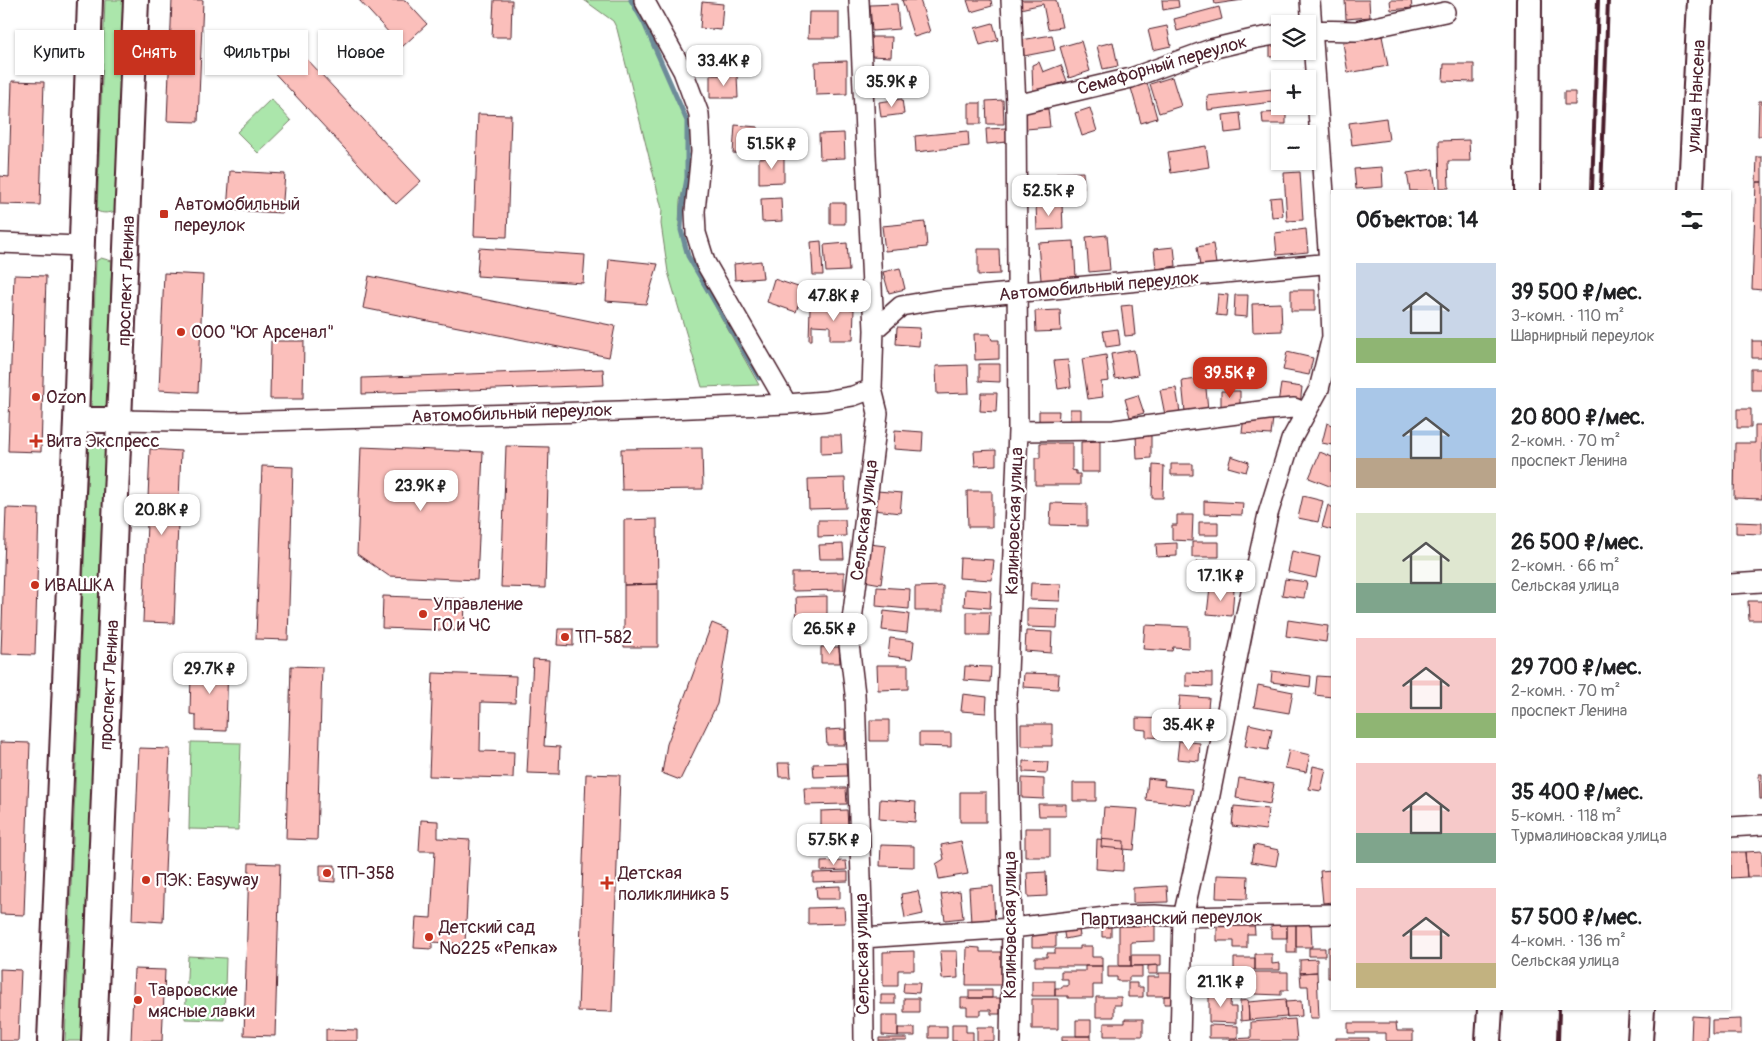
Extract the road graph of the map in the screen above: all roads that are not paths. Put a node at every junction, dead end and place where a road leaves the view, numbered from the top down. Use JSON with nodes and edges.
{"nodes":[{"id":1,"x":90,"y":0,"type":"edge"},
{"id":2,"x":136,"y":0,"type":"edge"},
{"id":3,"x":644,"y":0,"type":"edge"},
{"id":4,"x":858,"y":0,"type":"edge"},
{"id":5,"x":1011,"y":0,"type":"edge"},
{"id":6,"x":1310,"y":0,"type":"edge"},
{"id":7,"x":1529,"y":0,"type":"edge"},
{"id":8,"x":1543,"y":0,"type":"edge"},
{"id":9,"x":1699,"y":4,"type":"edge"},
{"id":10,"x":1445,"y":12,"type":"dead end"},
{"id":11,"x":1310,"y":15,"type":"edge"},
{"id":12,"x":1316,"y":30,"type":"edge"},
{"id":13,"x":1271,"y":36,"type":"edge"},
{"id":14,"x":1528,"y":51,"type":"junction"},
{"id":15,"x":1313,"y":60,"type":"edge"},
{"id":16,"x":1016,"y":105,"type":"junction"},
{"id":17,"x":1528,"y":190,"type":"edge"},
{"id":18,"x":1691,"y":190,"type":"edge"},
{"id":19,"x":0,"y":243,"type":"edge"},
{"id":20,"x":81,"y":246,"type":"junction"},
{"id":21,"x":1331,"y":263,"type":"edge"},
{"id":22,"x":1016,"y":294,"type":"junction"},
{"id":23,"x":874,"y":330,"type":"junction"},
{"id":24,"x":1331,"y":341,"type":"edge"},
{"id":25,"x":872,"y":389,"type":"junction"},
{"id":26,"x":787,"y":404,"type":"junction"},
{"id":27,"x":1306,"y":413,"type":"junction"},
{"id":28,"x":76,"y":420,"type":"junction"},
{"id":29,"x":120,"y":420,"type":"junction"},
{"id":30,"x":1018,"y":431,"type":"junction"},
{"id":31,"x":1762,"y":582,"type":"edge"},
{"id":32,"x":1731,"y":584,"type":"edge"},
{"id":33,"x":1762,"y":826,"type":"edge"},
{"id":34,"x":1731,"y":827,"type":"edge"},
{"id":35,"x":1331,"y":914,"type":"edge"},
{"id":36,"x":1183,"y":917,"type":"junction"},
{"id":37,"x":1012,"y":928,"type":"junction"},
{"id":38,"x":863,"y":938,"type":"junction"},
{"id":39,"x":1490,"y":1010,"type":"edge"},
{"id":40,"x":1642,"y":1010,"type":"edge"},
{"id":41,"x":50,"y":1041,"type":"edge"},
{"id":42,"x":94,"y":1041,"type":"edge"},
{"id":43,"x":864,"y":1041,"type":"edge"},
{"id":44,"x":1010,"y":1041,"type":"edge"},
{"id":45,"x":1180,"y":1041,"type":"edge"},
{"id":46,"x":1488,"y":1041,"type":"edge"},
{"id":47,"x":1640,"y":1041,"type":"edge"}],
"edges":[{"from":1,"to":20,"type":"main road"},
{"from":2,"to":29,"type":"main road","name":"проспект Ленина"},
{"from":3,"to":26,"type":"street"},
{"from":4,"to":23,"type":"street","name":"Сельская улица"},
{"from":5,"to":16,"type":"street","name":"Калиновская улица"},
{"from":6,"to":11,"type":"street"},
{"from":7,"to":14,"type":"main road"},
{"from":8,"to":14,"type":"main road"},
{"from":9,"to":18,"type":"main road","name":"улица Нансена"},
{"from":10,"to":12,"type":"street"},
{"from":13,"to":16,"type":"street","name":"Семафорный переулок"},
{"from":14,"to":17,"type":"main road"},
{"from":15,"to":21,"type":"street"},
{"from":16,"to":22,"type":"street","name":"Калиновская улица"},
{"from":19,"to":20,"type":"street"},
{"from":20,"to":28,"type":"main road"},
{"from":21,"to":22,"type":"street","name":"Автомобильный переулок"},
{"from":22,"to":23,"type":"street","name":"Автомобильный переулок"},
{"from":22,"to":30,"type":"street","name":"Калиновская улица"},
{"from":23,"to":25,"type":"street","name":"Сельская улица"},
{"from":24,"to":27,"type":"street"},
{"from":25,"to":26,"type":"street","name":"Автомобильный переулок"},
{"from":25,"to":38,"type":"street","name":"Сельская улица"},
{"from":26,"to":29,"type":"street","name":"Автомобильный переулок"},
{"from":27,"to":30,"type":"street"},
{"from":27,"to":36,"type":"street"},
{"from":28,"to":29,"type":"main road"},
{"from":28,"to":41,"type":"main road"},
{"from":29,"to":42,"type":"main road","name":"проспект Ленина"},
{"from":30,"to":37,"type":"street","name":"Калиновская улица"},
{"from":31,"to":32,"type":"street"},
{"from":33,"to":34,"type":"street"},
{"from":35,"to":36,"type":"street","name":"Партизанский переулок"},
{"from":36,"to":37,"type":"street","name":"Партизанский переулок"},
{"from":36,"to":45,"type":"street"},
{"from":37,"to":38,"type":"street","name":"Партизанский переулок"},
{"from":37,"to":44,"type":"street","name":"Калиновская улица"},
{"from":38,"to":43,"type":"street","name":"Сельская улица"},
{"from":39,"to":46,"type":"main road"},
{"from":40,"to":47,"type":"main road"}]}
